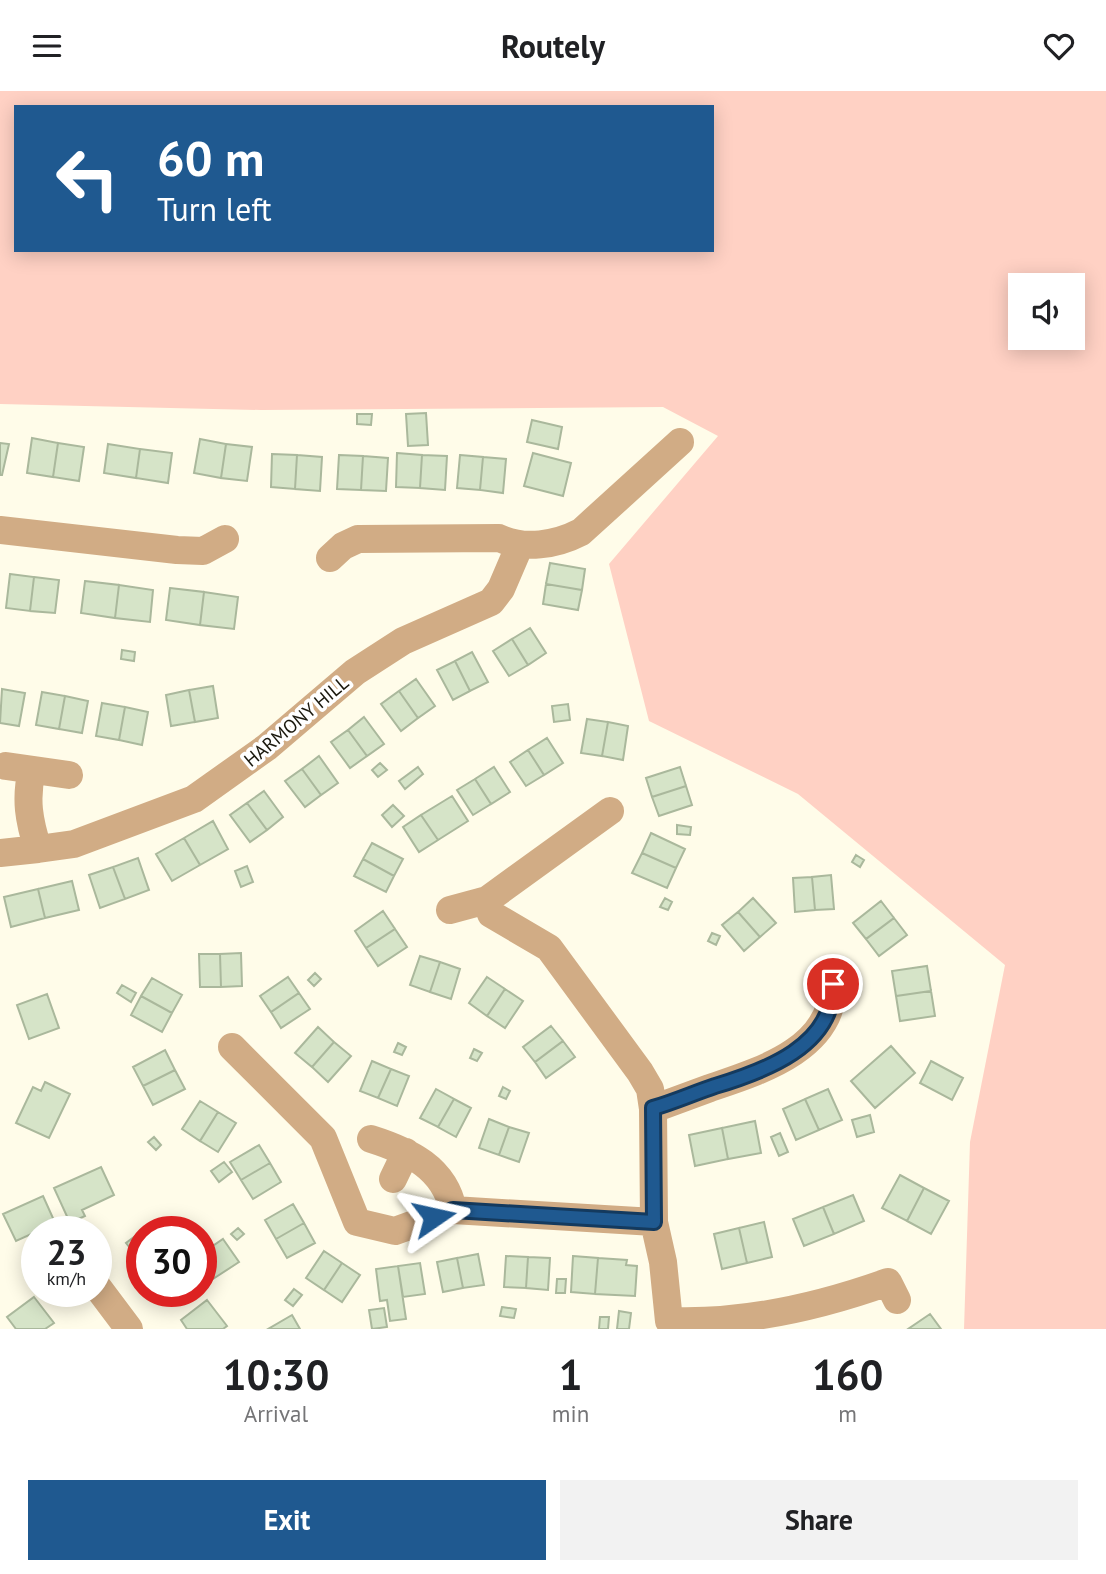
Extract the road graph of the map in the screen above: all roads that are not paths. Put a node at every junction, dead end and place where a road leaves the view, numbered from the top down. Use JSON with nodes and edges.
{"nodes":[{"id":1,"x":680,"y":442,"type":"dead end"},
{"id":2,"x":0,"y":530,"type":"edge"},
{"id":3,"x":225,"y":539,"type":"dead end"},
{"id":4,"x":519,"y":547,"type":"junction"},
{"id":5,"x":330,"y":558,"type":"dead end"},
{"id":6,"x":69,"y":775,"type":"dead end"},
{"id":7,"x":610,"y":811,"type":"dead end"},
{"id":8,"x":38,"y":849,"type":"junction"},
{"id":9,"x":0,"y":853,"type":"edge"},
{"id":10,"x":487,"y":900,"type":"junction"},
{"id":11,"x":450,"y":910,"type":"dead end"},
{"id":12,"x":833,"y":984,"type":"dead end"},
{"id":13,"x":232,"y":1047,"type":"dead end"},
{"id":14,"x":653,"y":1108,"type":"junction"},
{"id":15,"x":371,"y":1139,"type":"dead end"},
{"id":16,"x":405,"y":1152,"type":"junction"},
{"id":17,"x":393,"y":1179,"type":"dead end"},
{"id":18,"x":453,"y":1210,"type":"junction"},
{"id":19,"x":654,"y":1222,"type":"junction"},
{"id":20,"x":897,"y":1300,"type":"dead end"},
{"id":21,"x":107,"y":1307,"type":"edge"},
{"id":22,"x":668,"y":1325,"type":"edge"},
{"id":23,"x":129,"y":1329,"type":"edge"}],
"edges":[{"from":1,"to":4,"type":"street"},
{"from":2,"to":3,"type":"street"},
{"from":4,"to":5,"type":"street"},
{"from":4,"to":8,"type":"street","name":"HARMONY HILL"},
{"from":6,"to":8,"type":"street"},
{"from":7,"to":10,"type":"street"},
{"from":8,"to":9,"type":"street","name":"HARMONY HILL"},
{"from":10,"to":11,"type":"street"},
{"from":10,"to":14,"type":"street"},
{"from":12,"to":14,"type":"street"},
{"from":13,"to":18,"type":"street"},
{"from":14,"to":19,"type":"street"},
{"from":15,"to":16,"type":"street"},
{"from":16,"to":17,"type":"street"},
{"from":16,"to":18,"type":"street"},
{"from":18,"to":19,"type":"street"},
{"from":19,"to":22,"type":"street"},
{"from":20,"to":22,"type":"street"},
{"from":21,"to":23,"type":"street"}]}
